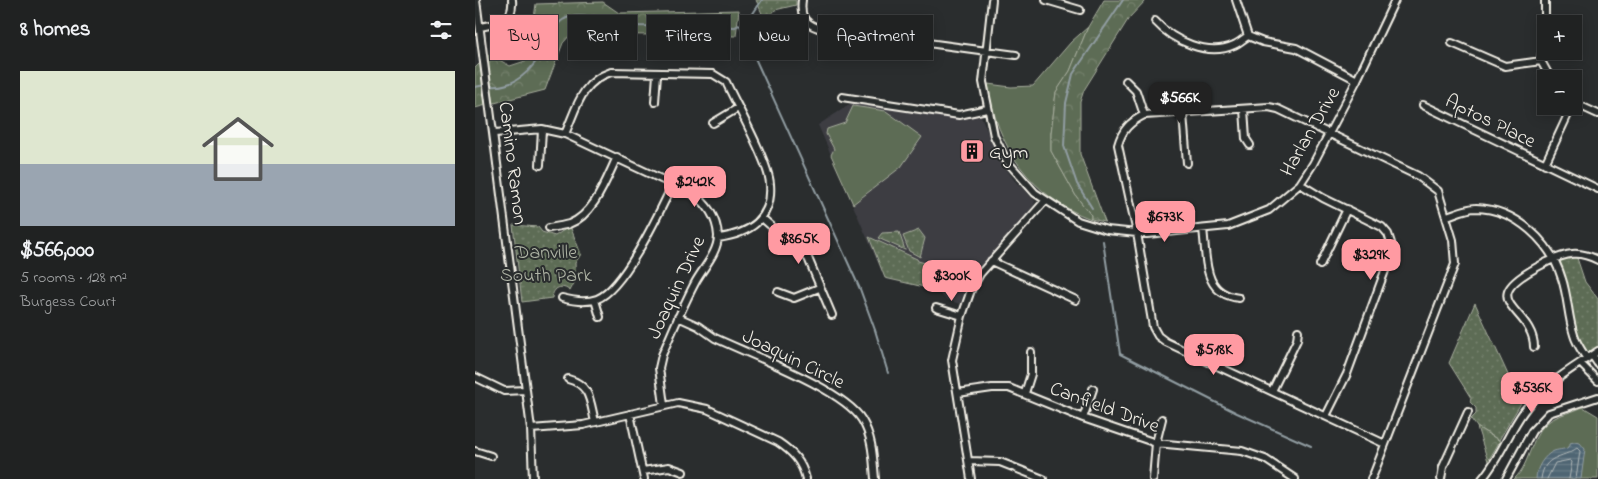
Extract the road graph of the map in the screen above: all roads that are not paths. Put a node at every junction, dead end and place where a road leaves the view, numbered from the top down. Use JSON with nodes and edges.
{"nodes":[{"id":1,"x":476,"y":0,"type":"edge"},
{"id":2,"x":512,"y":0,"type":"edge"},
{"id":3,"x":802,"y":0,"type":"edge"},
{"id":4,"x":992,"y":0,"type":"edge"},
{"id":5,"x":1046,"y":0,"type":"edge"},
{"id":6,"x":1236,"y":0,"type":"edge"},
{"id":7,"x":1395,"y":0,"type":"edge"},
{"id":8,"x":1545,"y":0,"type":"edge"},
{"id":9,"x":1080,"y":10,"type":"dead end"},
{"id":10,"x":1155,"y":21,"type":"dead end"},
{"id":11,"x":480,"y":27,"type":"junction"},
{"id":12,"x":1247,"y":36,"type":"junction"},
{"id":13,"x":1452,"y":43,"type":"dead end"},
{"id":14,"x":985,"y":50,"type":"junction"},
{"id":15,"x":1016,"y":55,"type":"dead end"},
{"id":16,"x":1541,"y":61,"type":"junction"},
{"id":17,"x":1546,"y":70,"type":"edge"},
{"id":18,"x":657,"y":74,"type":"junction"},
{"id":19,"x":1357,"y":80,"type":"junction"},
{"id":20,"x":1126,"y":81,"type":"dead end"},
{"id":21,"x":842,"y":97,"type":"dead end"},
{"id":22,"x":655,"y":102,"type":"dead end"},
{"id":23,"x":1423,"y":105,"type":"dead end"},
{"id":24,"x":738,"y":108,"type":"junction"},
{"id":25,"x":1582,"y":108,"type":"edge"},
{"id":26,"x":987,"y":109,"type":"junction"},
{"id":27,"x":1244,"y":109,"type":"junction"},
{"id":28,"x":1183,"y":114,"type":"junction"},
{"id":29,"x":1598,"y":114,"type":"edge"},
{"id":30,"x":1144,"y":115,"type":"junction"},
{"id":31,"x":1568,"y":115,"type":"edge"},
{"id":32,"x":713,"y":123,"type":"dead end"},
{"id":33,"x":543,"y":129,"type":"junction"},
{"id":34,"x":495,"y":133,"type":"junction"},
{"id":35,"x":565,"y":134,"type":"junction"},
{"id":36,"x":1329,"y":134,"type":"junction"},
{"id":37,"x":1249,"y":145,"type":"dead end"},
{"id":38,"x":617,"y":157,"type":"junction"},
{"id":39,"x":1187,"y":163,"type":"dead end"},
{"id":40,"x":1545,"y":164,"type":"junction"},
{"id":41,"x":540,"y":165,"type":"dead end"},
{"id":42,"x":673,"y":184,"type":"junction"},
{"id":43,"x":1300,"y":184,"type":"junction"},
{"id":44,"x":1598,"y":188,"type":"edge"},
{"id":45,"x":1045,"y":201,"type":"junction"},
{"id":46,"x":1347,"y":209,"type":"junction"},
{"id":47,"x":1447,"y":216,"type":"junction"},
{"id":48,"x":762,"y":218,"type":"junction"},
{"id":49,"x":549,"y":228,"type":"dead end"},
{"id":50,"x":1203,"y":229,"type":"junction"},
{"id":51,"x":1137,"y":233,"type":"junction"},
{"id":52,"x":718,"y":238,"type":"junction"},
{"id":53,"x":1554,"y":259,"type":"junction"},
{"id":54,"x":1598,"y":260,"type":"edge"},
{"id":55,"x":991,"y":261,"type":"junction"},
{"id":56,"x":1320,"y":265,"type":"dead end"},
{"id":57,"x":819,"y":288,"type":"junction"},
{"id":58,"x":778,"y":292,"type":"dead end"},
{"id":59,"x":562,"y":298,"type":"dead end"},
{"id":60,"x":1239,"y":298,"type":"dead end"},
{"id":61,"x":595,"y":300,"type":"junction"},
{"id":62,"x":1076,"y":300,"type":"dead end"},
{"id":63,"x":936,"y":308,"type":"dead end"},
{"id":64,"x":832,"y":315,"type":"dead end"},
{"id":65,"x":962,"y":316,"type":"junction"},
{"id":66,"x":600,"y":317,"type":"dead end"},
{"id":67,"x":678,"y":317,"type":"junction"},
{"id":68,"x":1298,"y":331,"type":"dead end"},
{"id":69,"x":1534,"y":346,"type":"dead end"},
{"id":70,"x":1031,"y":352,"type":"dead end"},
{"id":71,"x":1592,"y":355,"type":"edge"},
{"id":72,"x":1580,"y":363,"type":"junction"},
{"id":73,"x":1598,"y":364,"type":"edge"},
{"id":74,"x":475,"y":377,"type":"edge"},
{"id":75,"x":568,"y":379,"type":"dead end"},
{"id":76,"x":1598,"y":381,"type":"edge"},
{"id":77,"x":1093,"y":389,"type":"dead end"},
{"id":78,"x":526,"y":390,"type":"junction"},
{"id":79,"x":1272,"y":391,"type":"junction"},
{"id":80,"x":958,"y":393,"type":"junction"},
{"id":81,"x":1025,"y":393,"type":"junction"},
{"id":82,"x":1598,"y":397,"type":"edge"},
{"id":83,"x":664,"y":405,"type":"junction"},
{"id":84,"x":1467,"y":412,"type":"dead end"},
{"id":85,"x":630,"y":414,"type":"junction"},
{"id":86,"x":1326,"y":416,"type":"junction"},
{"id":87,"x":1083,"y":418,"type":"junction"},
{"id":88,"x":1162,"y":419,"type":"dead end"},
{"id":89,"x":595,"y":422,"type":"junction"},
{"id":90,"x":531,"y":429,"type":"junction"},
{"id":91,"x":1156,"y":443,"type":"junction"},
{"id":92,"x":1385,"y":444,"type":"junction"},
{"id":93,"x":475,"y":451,"type":"edge"},
{"id":94,"x":491,"y":456,"type":"dead end"},
{"id":95,"x":969,"y":461,"type":"junction"},
{"id":96,"x":643,"y":471,"type":"junction"},
{"id":97,"x":683,"y":472,"type":"dead end"},
{"id":98,"x":533,"y":479,"type":"edge"},
{"id":99,"x":644,"y":479,"type":"edge"},
{"id":100,"x":806,"y":479,"type":"edge"},
{"id":101,"x":875,"y":479,"type":"edge"},
{"id":102,"x":971,"y":479,"type":"edge"},
{"id":103,"x":1043,"y":479,"type":"edge"},
{"id":104,"x":1153,"y":479,"type":"edge"},
{"id":105,"x":1295,"y":479,"type":"edge"},
{"id":106,"x":1371,"y":479,"type":"edge"},
{"id":107,"x":1441,"y":479,"type":"edge"},
{"id":108,"x":1482,"y":479,"type":"edge"},
{"id":109,"x":1506,"y":479,"type":"edge"}],
"edges":[{"from":1,"to":11,"type":"street","name":"Camino Ramon"},
{"from":2,"to":11,"type":"street"},
{"from":3,"to":14,"type":"street"},
{"from":4,"to":14,"type":"street","name":"Harlan Drive"},
{"from":5,"to":9,"type":"street"},
{"from":6,"to":12,"type":"street"},
{"from":7,"to":19,"type":"street","name":"Harlan Drive"},
{"from":8,"to":16,"type":"street"},
{"from":10,"to":12,"type":"street"},
{"from":11,"to":34,"type":"street","name":"Camino Ramon"},
{"from":12,"to":19,"type":"street"},
{"from":13,"to":16,"type":"street"},
{"from":14,"to":15,"type":"street"},
{"from":14,"to":26,"type":"street","name":"Harlan Drive"},
{"from":16,"to":17,"type":"street"},
{"from":18,"to":22,"type":"street"},
{"from":18,"to":24,"type":"street"},
{"from":18,"to":35,"type":"street"},
{"from":19,"to":36,"type":"street","name":"Harlan Drive"},
{"from":20,"to":30,"type":"street"},
{"from":21,"to":26,"type":"street"},
{"from":23,"to":40,"type":"street","name":"Aptos Place"},
{"from":24,"to":32,"type":"street"},
{"from":24,"to":48,"type":"street"},
{"from":25,"to":29,"type":"street"},
{"from":26,"to":45,"type":"street","name":"Harlan Drive"},
{"from":27,"to":28,"type":"street"},
{"from":27,"to":36,"type":"street"},
{"from":27,"to":37,"type":"street"},
{"from":28,"to":30,"type":"street"},
{"from":28,"to":39,"type":"street"},
{"from":30,"to":51,"type":"street"},
{"from":31,"to":40,"type":"street","name":"Aptos Place"},
{"from":33,"to":34,"type":"street","name":"Joaquin Drive"},
{"from":33,"to":35,"type":"street","name":"Joaquin Drive"},
{"from":33,"to":41,"type":"street"},
{"from":34,"to":78,"type":"street","name":"Camino Ramon"},
{"from":35,"to":38,"type":"street","name":"Joaquin Drive"},
{"from":36,"to":43,"type":"street","name":"Harlan Drive"},
{"from":36,"to":47,"type":"street"},
{"from":38,"to":42,"type":"street","name":"Joaquin Drive"},
{"from":38,"to":49,"type":"street"},
{"from":40,"to":44,"type":"street","name":"Aptos Place"},
{"from":42,"to":52,"type":"street","name":"Joaquin Drive"},
{"from":42,"to":61,"type":"street"},
{"from":43,"to":46,"type":"street"},
{"from":43,"to":50,"type":"street","name":"Harlan Drive"},
{"from":45,"to":51,"type":"street","name":"Harlan Drive"},
{"from":45,"to":55,"type":"street"},
{"from":46,"to":56,"type":"street"},
{"from":46,"to":86,"type":"street"},
{"from":47,"to":53,"type":"street"},
{"from":47,"to":92,"type":"street"},
{"from":48,"to":52,"type":"street"},
{"from":48,"to":57,"type":"street"},
{"from":50,"to":51,"type":"street","name":"Harlan Drive"},
{"from":50,"to":60,"type":"street"},
{"from":51,"to":79,"type":"street"},
{"from":52,"to":67,"type":"street","name":"Joaquin Drive"},
{"from":53,"to":54,"type":"street"},
{"from":53,"to":69,"type":"street"},
{"from":53,"to":71,"type":"street"},
{"from":55,"to":62,"type":"street"},
{"from":55,"to":65,"type":"street"},
{"from":57,"to":58,"type":"street"},
{"from":57,"to":64,"type":"street"},
{"from":59,"to":61,"type":"street"},
{"from":61,"to":66,"type":"street"},
{"from":63,"to":65,"type":"street"},
{"from":65,"to":80,"type":"street"},
{"from":67,"to":83,"type":"street","name":"Joaquin Drive"},
{"from":67,"to":101,"type":"street","name":"Joaquin Circle"},
{"from":68,"to":79,"type":"street"},
{"from":70,"to":81,"type":"street"},
{"from":71,"to":72,"type":"street"},
{"from":71,"to":73,"type":"street"},
{"from":72,"to":76,"type":"street"},
{"from":72,"to":108,"type":"street"},
{"from":74,"to":78,"type":"street"},
{"from":75,"to":89,"type":"street"},
{"from":77,"to":87,"type":"street"},
{"from":78,"to":90,"type":"street","name":"Camino Ramon"},
{"from":79,"to":86,"type":"street"},
{"from":80,"to":81,"type":"street","name":"Canfield Drive"},
{"from":80,"to":95,"type":"street"},
{"from":81,"to":87,"type":"street","name":"Canfield Drive"},
{"from":82,"to":109,"type":"street"},
{"from":83,"to":85,"type":"street"},
{"from":83,"to":100,"type":"street"},
{"from":84,"to":107,"type":"street"},
{"from":85,"to":89,"type":"street"},
{"from":85,"to":96,"type":"street"},
{"from":86,"to":92,"type":"street"},
{"from":87,"to":91,"type":"street","name":"Canfield Drive"},
{"from":88,"to":91,"type":"street"},
{"from":89,"to":90,"type":"street"},
{"from":90,"to":98,"type":"street","name":"Camino Ramon"},
{"from":91,"to":104,"type":"street"},
{"from":91,"to":105,"type":"street","name":"Canfield Drive"},
{"from":92,"to":106,"type":"street"},
{"from":93,"to":94,"type":"street"},
{"from":95,"to":102,"type":"street"},
{"from":95,"to":103,"type":"street"},
{"from":96,"to":97,"type":"street"},
{"from":96,"to":99,"type":"street"}]}
